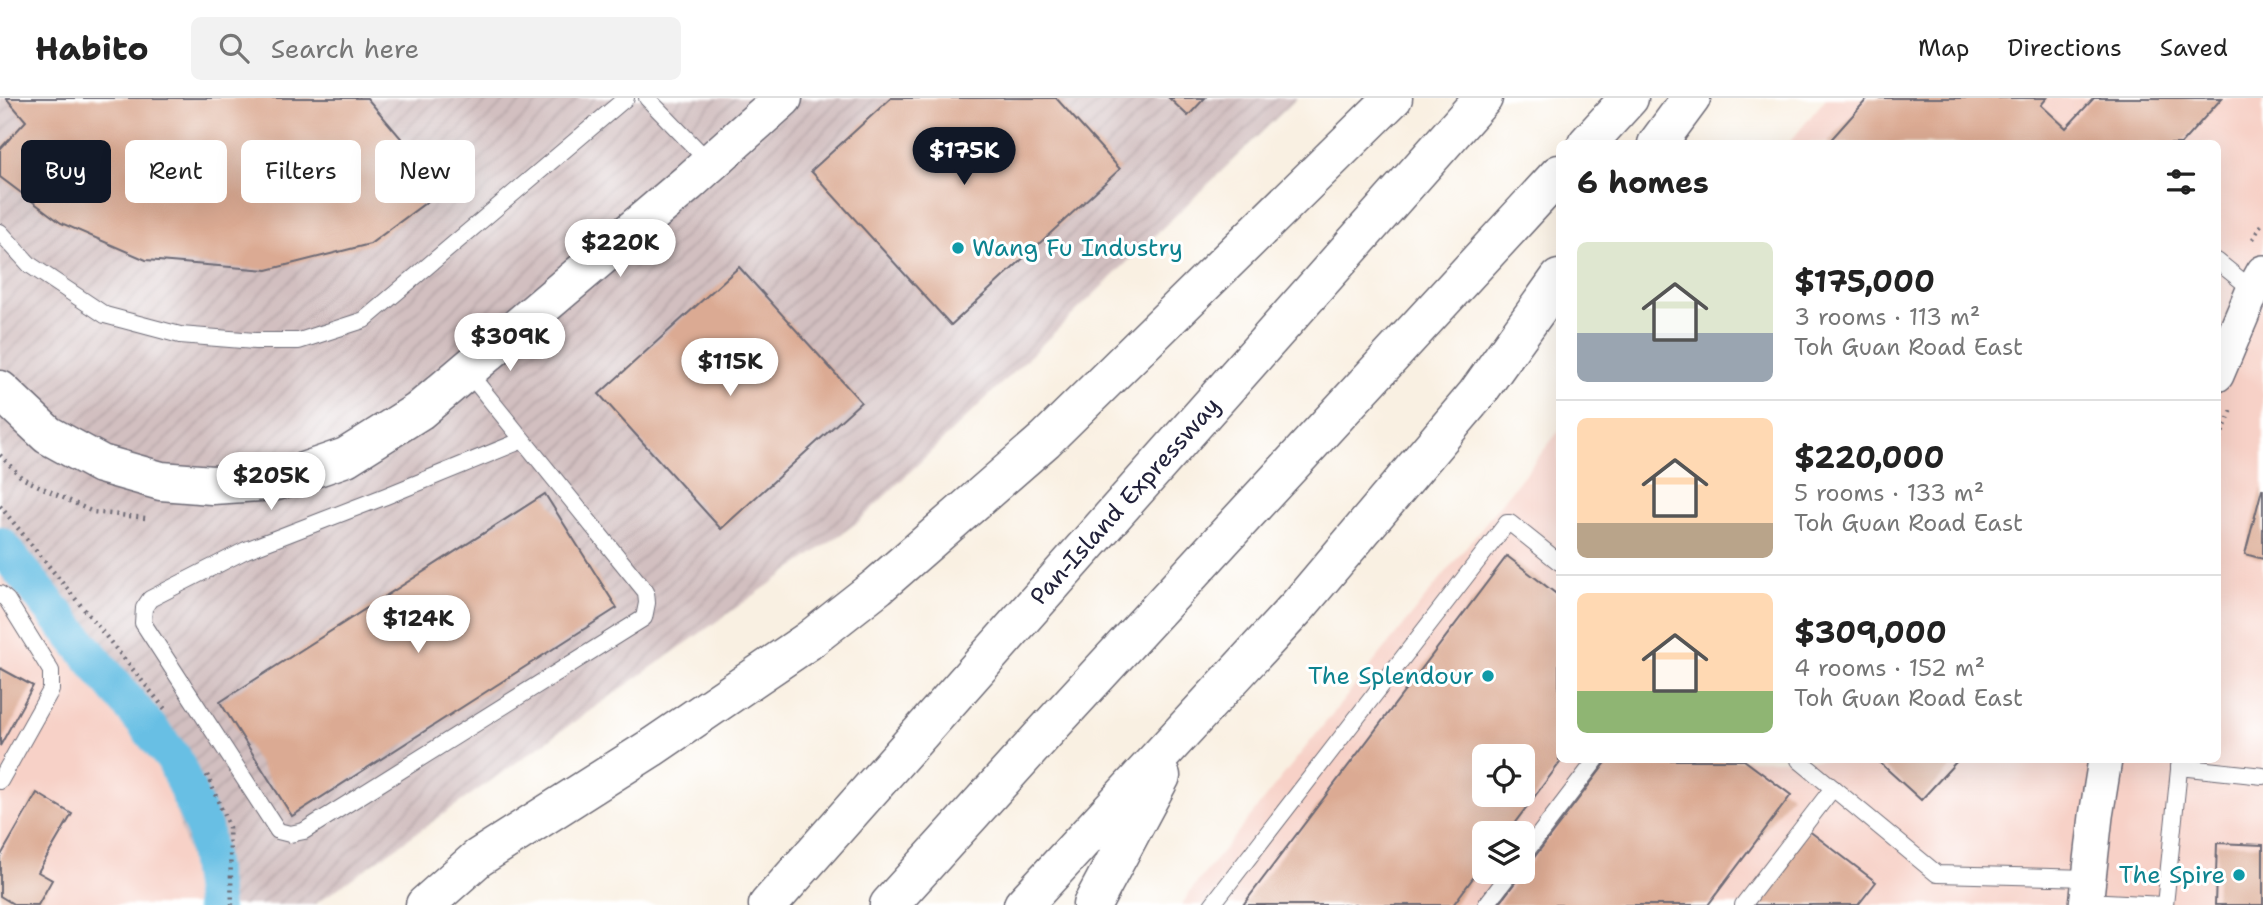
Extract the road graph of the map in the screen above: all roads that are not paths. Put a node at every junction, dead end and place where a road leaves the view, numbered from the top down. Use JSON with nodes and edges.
{"nodes":[{"id":1,"x":625,"y":98,"type":"edge"},
{"id":2,"x":648,"y":98,"type":"edge"},
{"id":3,"x":783,"y":98,"type":"edge"},
{"id":4,"x":1392,"y":98,"type":"edge"},
{"id":5,"x":1483,"y":98,"type":"edge"},
{"id":6,"x":1629,"y":98,"type":"edge"},
{"id":7,"x":1690,"y":98,"type":"edge"},
{"id":8,"x":1591,"y":140,"type":"edge"},
{"id":9,"x":1660,"y":140,"type":"edge"},
{"id":10,"x":710,"y":163,"type":"junction"},
{"id":11,"x":1556,"y":177,"type":"edge"},
{"id":12,"x":0,"y":232,"type":"edge"},
{"id":13,"x":2221,"y":263,"type":"edge"},
{"id":14,"x":2258,"y":281,"type":"edge"},
{"id":15,"x":1556,"y":283,"type":"edge"},
{"id":16,"x":2221,"y":366,"type":"edge"},
{"id":17,"x":466,"y":371,"type":"junction"},
{"id":18,"x":0,"y":390,"type":"edge"},
{"id":19,"x":523,"y":440,"type":"junction"},
{"id":20,"x":1556,"y":560,"type":"edge"},
{"id":21,"x":0,"y":594,"type":"edge"},
{"id":22,"x":1189,"y":725,"type":"junction"},
{"id":23,"x":1594,"y":763,"type":"edge"},
{"id":24,"x":1803,"y":763,"type":"edge"},
{"id":25,"x":2105,"y":763,"type":"edge"},
{"id":26,"x":2179,"y":763,"type":"edge"},
{"id":27,"x":2263,"y":776,"type":"edge"},
{"id":28,"x":0,"y":781,"type":"edge"},
{"id":29,"x":1833,"y":789,"type":"junction"},
{"id":30,"x":1535,"y":840,"type":"edge"},
{"id":31,"x":1502,"y":884,"type":"edge"},
{"id":32,"x":2087,"y":894,"type":"edge"},
{"id":33,"x":425,"y":905,"type":"edge"},
{"id":34,"x":768,"y":905,"type":"edge"},
{"id":35,"x":889,"y":905,"type":"edge"},
{"id":36,"x":1023,"y":905,"type":"edge"},
{"id":37,"x":1092,"y":905,"type":"edge"},
{"id":38,"x":1212,"y":905,"type":"edge"},
{"id":39,"x":1486,"y":905,"type":"edge"},
{"id":40,"x":1744,"y":905,"type":"edge"},
{"id":41,"x":2164,"y":905,"type":"edge"}],
"edges":[{"from":1,"to":12,"type":"lane"},
{"from":2,"to":10,"type":"lane"},
{"from":3,"to":10,"type":"main road"},
{"from":4,"to":33,"type":"main road"},
{"from":5,"to":34,"type":"main road","name":"Pan-Island Expressway"},
{"from":6,"to":8,"type":"main road"},
{"from":7,"to":9,"type":"main road"},
{"from":10,"to":17,"type":"main road"},
{"from":11,"to":35,"type":"main road"},
{"from":13,"to":14,"type":"lane"},
{"from":14,"to":16,"type":"street"},
{"from":15,"to":22,"type":"main road"},
{"from":17,"to":18,"type":"main road"},
{"from":17,"to":19,"type":"lane"},
{"from":19,"to":19,"type":"lane"},
{"from":20,"to":38,"type":"lane"},
{"from":21,"to":28,"type":"lane"},
{"from":22,"to":36,"type":"main road"},
{"from":22,"to":37,"type":"main road"},
{"from":23,"to":30,"type":"lane"},
{"from":24,"to":29,"type":"lane"},
{"from":25,"to":32,"type":"street"},
{"from":26,"to":27,"type":"lane"},
{"from":26,"to":41,"type":"lane"},
{"from":29,"to":32,"type":"lane"},
{"from":29,"to":40,"type":"lane"},
{"from":31,"to":39,"type":"lane"},
{"from":32,"to":41,"type":"lane"}]}
